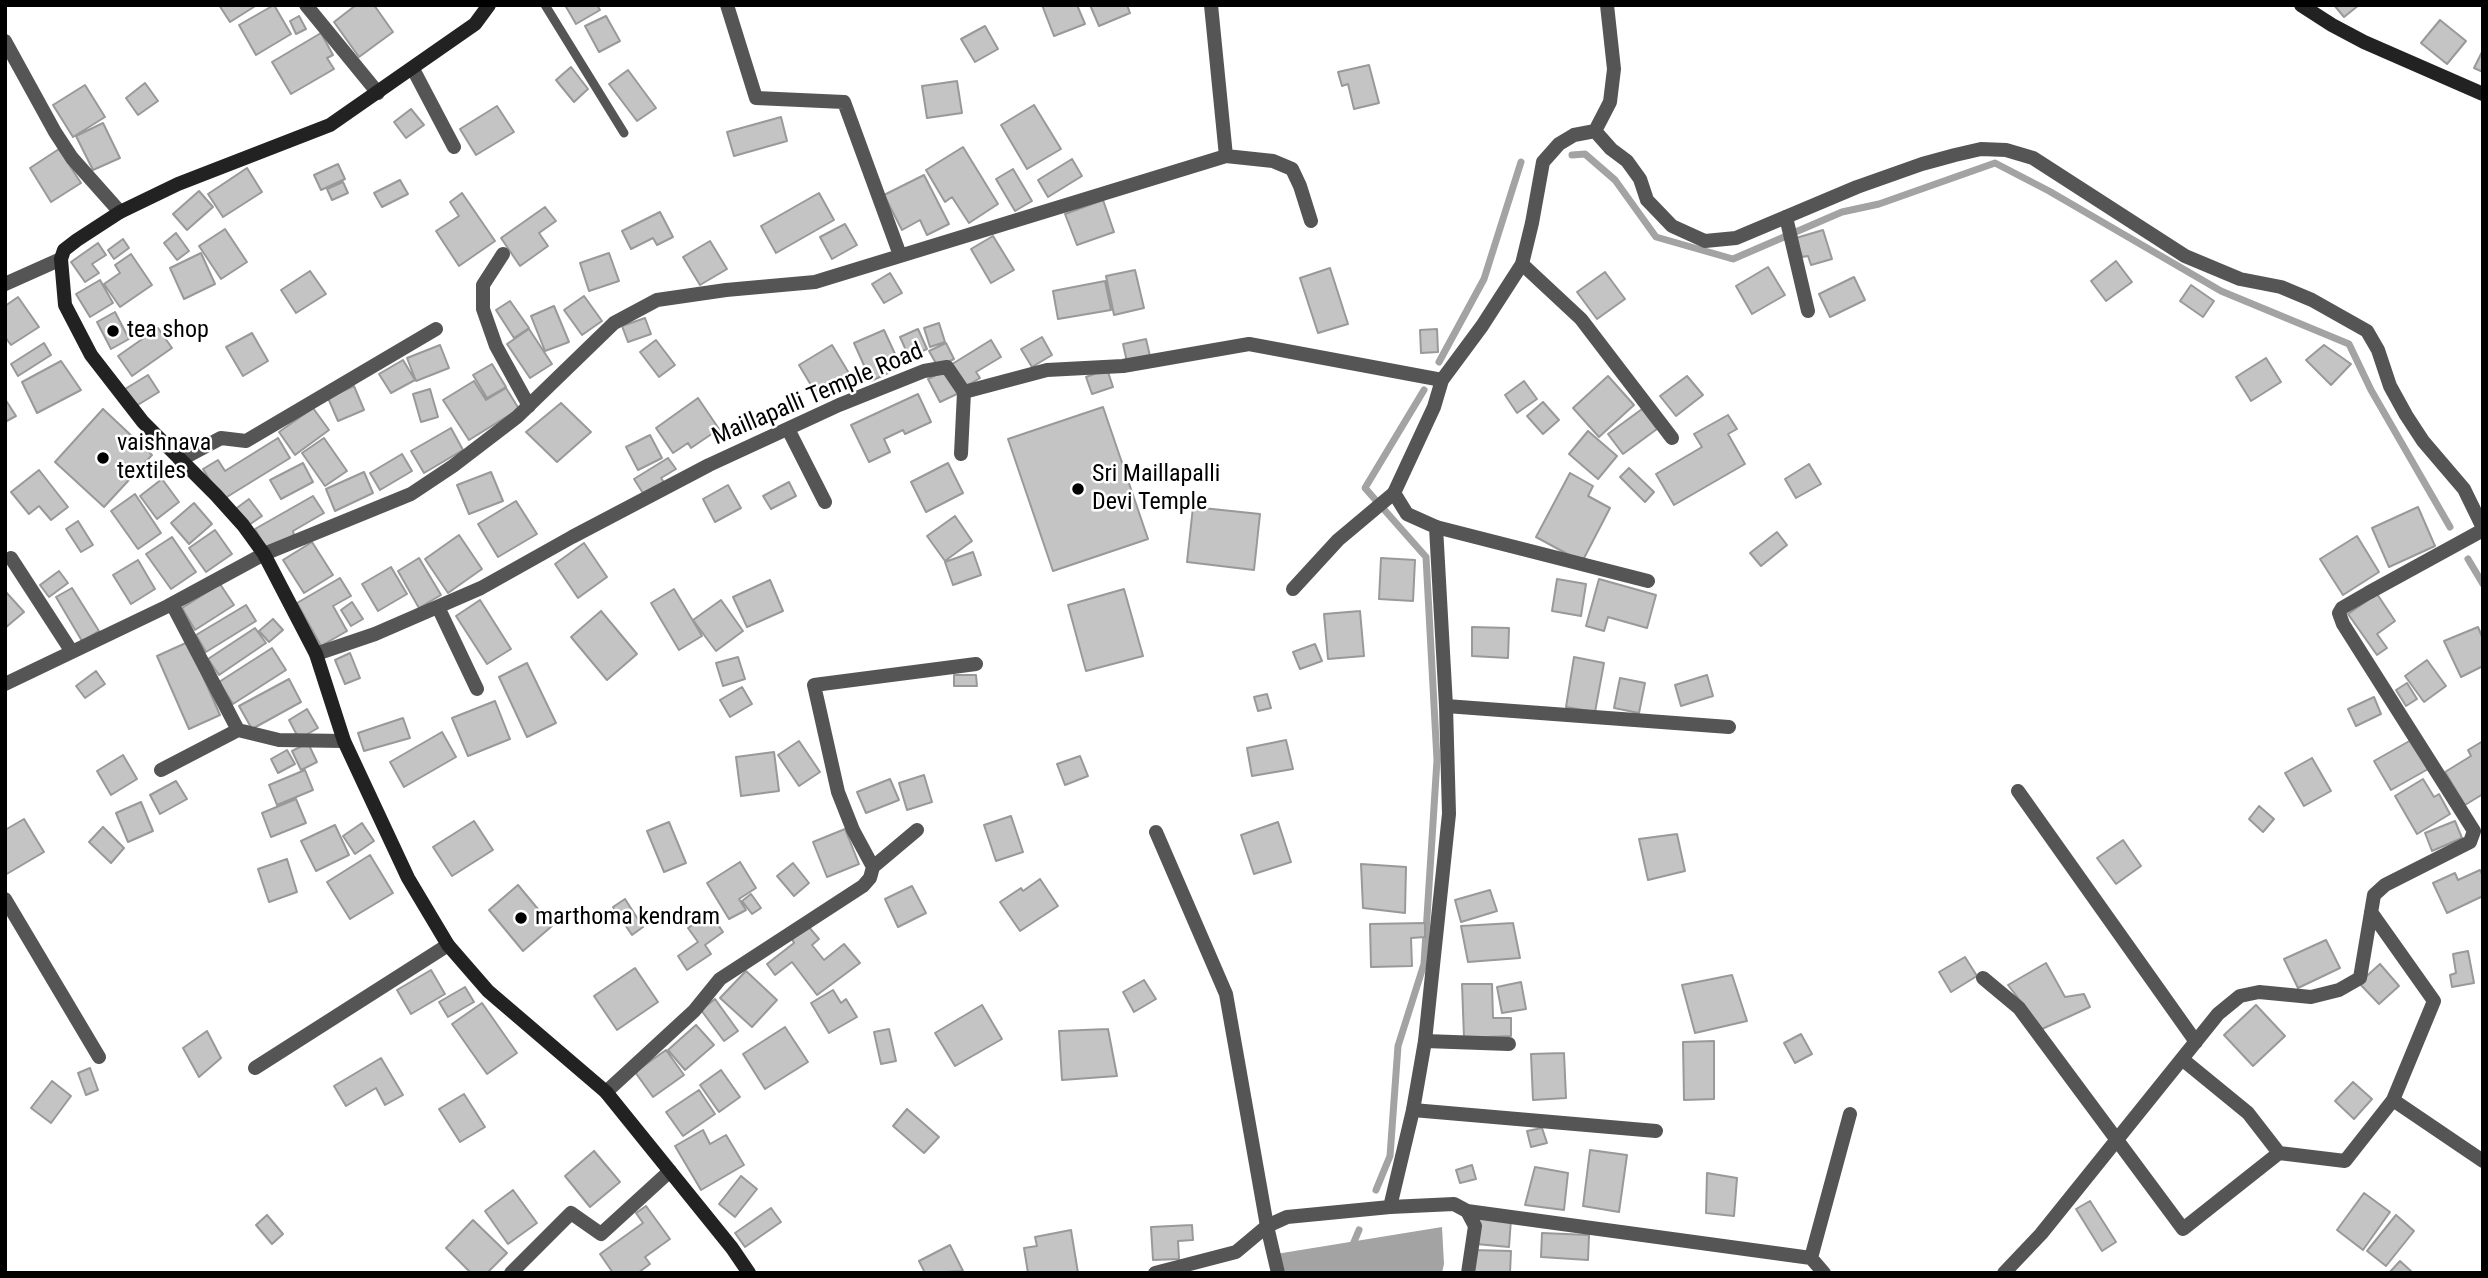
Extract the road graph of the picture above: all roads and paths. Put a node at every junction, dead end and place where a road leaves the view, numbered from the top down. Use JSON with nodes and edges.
{"nodes":[{"id":1,"x":306,"y":5,"type":"edge"},
{"id":2,"x":489,"y":5,"type":"edge"},
{"id":3,"x":545,"y":5,"type":"edge"},
{"id":4,"x":727,"y":5,"type":"edge"},
{"id":5,"x":1211,"y":5,"type":"edge"},
{"id":6,"x":1607,"y":5,"type":"edge"},
{"id":7,"x":2301,"y":5,"type":"edge"},
{"id":8,"x":5,"y":41,"type":"edge"},
{"id":9,"x":413,"y":69,"type":"junction"},
{"id":10,"x":378,"y":93,"type":"junction"},
{"id":11,"x":2483,"y":94,"type":"edge"},
{"id":12,"x":1595,"y":131,"type":"junction"},
{"id":13,"x":624,"y":133,"type":"dead end"},
{"id":14,"x":454,"y":148,"type":"dead end"},
{"id":15,"x":1226,"y":156,"type":"junction"},
{"id":16,"x":120,"y":212,"type":"junction"},
{"id":17,"x":1786,"y":216,"type":"junction"},
{"id":18,"x":1311,"y":221,"type":"dead end"},
{"id":19,"x":503,"y":254,"type":"dead end"},
{"id":20,"x":901,"y":255,"type":"junction"},
{"id":21,"x":61,"y":259,"type":"junction"},
{"id":22,"x":1521,"y":264,"type":"junction"},
{"id":23,"x":5,"y":284,"type":"edge"},
{"id":24,"x":1808,"y":311,"type":"dead end"},
{"id":25,"x":436,"y":329,"type":"dead end"},
{"id":26,"x":1442,"y":380,"type":"junction"},
{"id":27,"x":964,"y":392,"type":"junction"},
{"id":28,"x":528,"y":406,"type":"junction"},
{"id":29,"x":788,"y":429,"type":"junction"},
{"id":30,"x":1672,"y":438,"type":"dead end"},
{"id":31,"x":961,"y":454,"type":"dead end"},
{"id":32,"x":180,"y":460,"type":"junction"},
{"id":33,"x":1394,"y":493,"type":"junction"},
{"id":34,"x":825,"y":502,"type":"dead end"},
{"id":35,"x":1436,"y":527,"type":"junction"},
{"id":36,"x":2483,"y":529,"type":"edge"},
{"id":37,"x":264,"y":554,"type":"junction"},
{"id":38,"x":11,"y":558,"type":"dead end"},
{"id":39,"x":1648,"y":581,"type":"dead end"},
{"id":40,"x":1293,"y":589,"type":"dead end"},
{"id":41,"x":172,"y":604,"type":"junction"},
{"id":42,"x":438,"y":607,"type":"junction"},
{"id":43,"x":72,"y":652,"type":"junction"},
{"id":44,"x":316,"y":653,"type":"junction"},
{"id":45,"x":976,"y":664,"type":"dead end"},
{"id":46,"x":5,"y":684,"type":"edge"},
{"id":47,"x":477,"y":689,"type":"dead end"},
{"id":48,"x":1446,"y":706,"type":"junction"},
{"id":49,"x":1729,"y":727,"type":"dead end"},
{"id":50,"x":238,"y":730,"type":"junction"},
{"id":51,"x":344,"y":741,"type":"junction"},
{"id":52,"x":161,"y":770,"type":"dead end"},
{"id":53,"x":2018,"y":791,"type":"dead end"},
{"id":54,"x":917,"y":830,"type":"dead end"},
{"id":55,"x":1156,"y":832,"type":"dead end"},
{"id":56,"x":873,"y":867,"type":"junction"},
{"id":57,"x":5,"y":899,"type":"edge"},
{"id":58,"x":2371,"y":912,"type":"junction"},
{"id":59,"x":448,"y":945,"type":"junction"},
{"id":60,"x":1983,"y":978,"type":"dead end"},
{"id":61,"x":1425,"y":1041,"type":"junction"},
{"id":62,"x":2196,"y":1042,"type":"junction"},
{"id":63,"x":1509,"y":1044,"type":"dead end"},
{"id":64,"x":99,"y":1057,"type":"dead end"},
{"id":65,"x":2182,"y":1059,"type":"junction"},
{"id":66,"x":256,"y":1068,"type":"dead end"},
{"id":67,"x":606,"y":1093,"type":"junction"},
{"id":68,"x":2393,"y":1100,"type":"junction"},
{"id":69,"x":1413,"y":1110,"type":"junction"},
{"id":70,"x":1850,"y":1114,"type":"dead end"},
{"id":71,"x":1656,"y":1131,"type":"dead end"},
{"id":72,"x":2117,"y":1139,"type":"junction"},
{"id":73,"x":2279,"y":1153,"type":"junction"},
{"id":74,"x":2483,"y":1161,"type":"edge"},
{"id":75,"x":670,"y":1171,"type":"junction"},
{"id":76,"x":1390,"y":1207,"type":"junction"},
{"id":77,"x":1467,"y":1211,"type":"junction"},
{"id":78,"x":1267,"y":1226,"type":"junction"},
{"id":79,"x":1811,"y":1258,"type":"junction"},
{"id":80,"x":511,"y":1273,"type":"edge"},
{"id":81,"x":749,"y":1273,"type":"edge"},
{"id":82,"x":1155,"y":1273,"type":"edge"},
{"id":83,"x":1278,"y":1273,"type":"edge"},
{"id":84,"x":1468,"y":1273,"type":"edge"},
{"id":85,"x":1824,"y":1273,"type":"edge"},
{"id":86,"x":2004,"y":1273,"type":"edge"}],
"edges":[{"from":1,"to":10,"type":"street"},
{"from":2,"to":9,"type":"main road"},
{"from":3,"to":13,"type":"lane"},
{"from":4,"to":20,"type":"street"},
{"from":5,"to":15,"type":"street"},
{"from":6,"to":12,"type":"street"},
{"from":7,"to":11,"type":"main road"},
{"from":8,"to":16,"type":"street"},
{"from":9,"to":10,"type":"main road"},
{"from":9,"to":14,"type":"street"},
{"from":10,"to":16,"type":"main road"},
{"from":12,"to":17,"type":"street"},
{"from":12,"to":22,"type":"street"},
{"from":15,"to":18,"type":"street"},
{"from":15,"to":20,"type":"street"},
{"from":16,"to":21,"type":"main road"},
{"from":17,"to":24,"type":"street"},
{"from":17,"to":36,"type":"street"},
{"from":19,"to":28,"type":"street"},
{"from":20,"to":28,"type":"street"},
{"from":21,"to":23,"type":"street"},
{"from":21,"to":32,"type":"main road"},
{"from":22,"to":26,"type":"street"},
{"from":22,"to":30,"type":"street"},
{"from":25,"to":32,"type":"street"},
{"from":26,"to":27,"type":"street"},
{"from":26,"to":33,"type":"street"},
{"from":27,"to":29,"type":"street","name":"Maillapalli Temple Road"},
{"from":27,"to":31,"type":"street"},
{"from":28,"to":37,"type":"street"},
{"from":29,"to":34,"type":"street"},
{"from":29,"to":42,"type":"street","name":"Maillapalli Temple Road"},
{"from":32,"to":37,"type":"main road"},
{"from":33,"to":35,"type":"street"},
{"from":33,"to":40,"type":"street"},
{"from":35,"to":39,"type":"street"},
{"from":35,"to":48,"type":"street"},
{"from":36,"to":58,"type":"street"},
{"from":37,"to":41,"type":"street"},
{"from":37,"to":44,"type":"main road"},
{"from":38,"to":43,"type":"street"},
{"from":41,"to":43,"type":"street"},
{"from":41,"to":50,"type":"street"},
{"from":42,"to":44,"type":"street","name":"Maillapalli Temple Road"},
{"from":42,"to":47,"type":"street"},
{"from":43,"to":46,"type":"street"},
{"from":44,"to":51,"type":"main road"},
{"from":45,"to":56,"type":"street"},
{"from":48,"to":49,"type":"street"},
{"from":48,"to":61,"type":"street"},
{"from":50,"to":51,"type":"street"},
{"from":50,"to":52,"type":"street"},
{"from":51,"to":59,"type":"main road"},
{"from":53,"to":62,"type":"street"},
{"from":54,"to":56,"type":"street"},
{"from":55,"to":78,"type":"street"},
{"from":56,"to":67,"type":"street"},
{"from":57,"to":64,"type":"street"},
{"from":58,"to":62,"type":"street"},
{"from":58,"to":68,"type":"street"},
{"from":59,"to":66,"type":"street"},
{"from":59,"to":67,"type":"main road"},
{"from":60,"to":72,"type":"street"},
{"from":61,"to":63,"type":"street"},
{"from":61,"to":69,"type":"street"},
{"from":62,"to":65,"type":"street"},
{"from":65,"to":72,"type":"street"},
{"from":65,"to":73,"type":"street"},
{"from":67,"to":75,"type":"main road"},
{"from":68,"to":73,"type":"street"},
{"from":68,"to":74,"type":"street"},
{"from":69,"to":71,"type":"street"},
{"from":69,"to":76,"type":"street"},
{"from":70,"to":79,"type":"street"},
{"from":72,"to":73,"type":"street"},
{"from":72,"to":86,"type":"street"},
{"from":75,"to":80,"type":"street"},
{"from":75,"to":81,"type":"main road"},
{"from":76,"to":77,"type":"street"},
{"from":76,"to":78,"type":"street"},
{"from":77,"to":79,"type":"street"},
{"from":77,"to":84,"type":"street"},
{"from":78,"to":82,"type":"street"},
{"from":78,"to":83,"type":"street"},
{"from":79,"to":85,"type":"street"}]}
